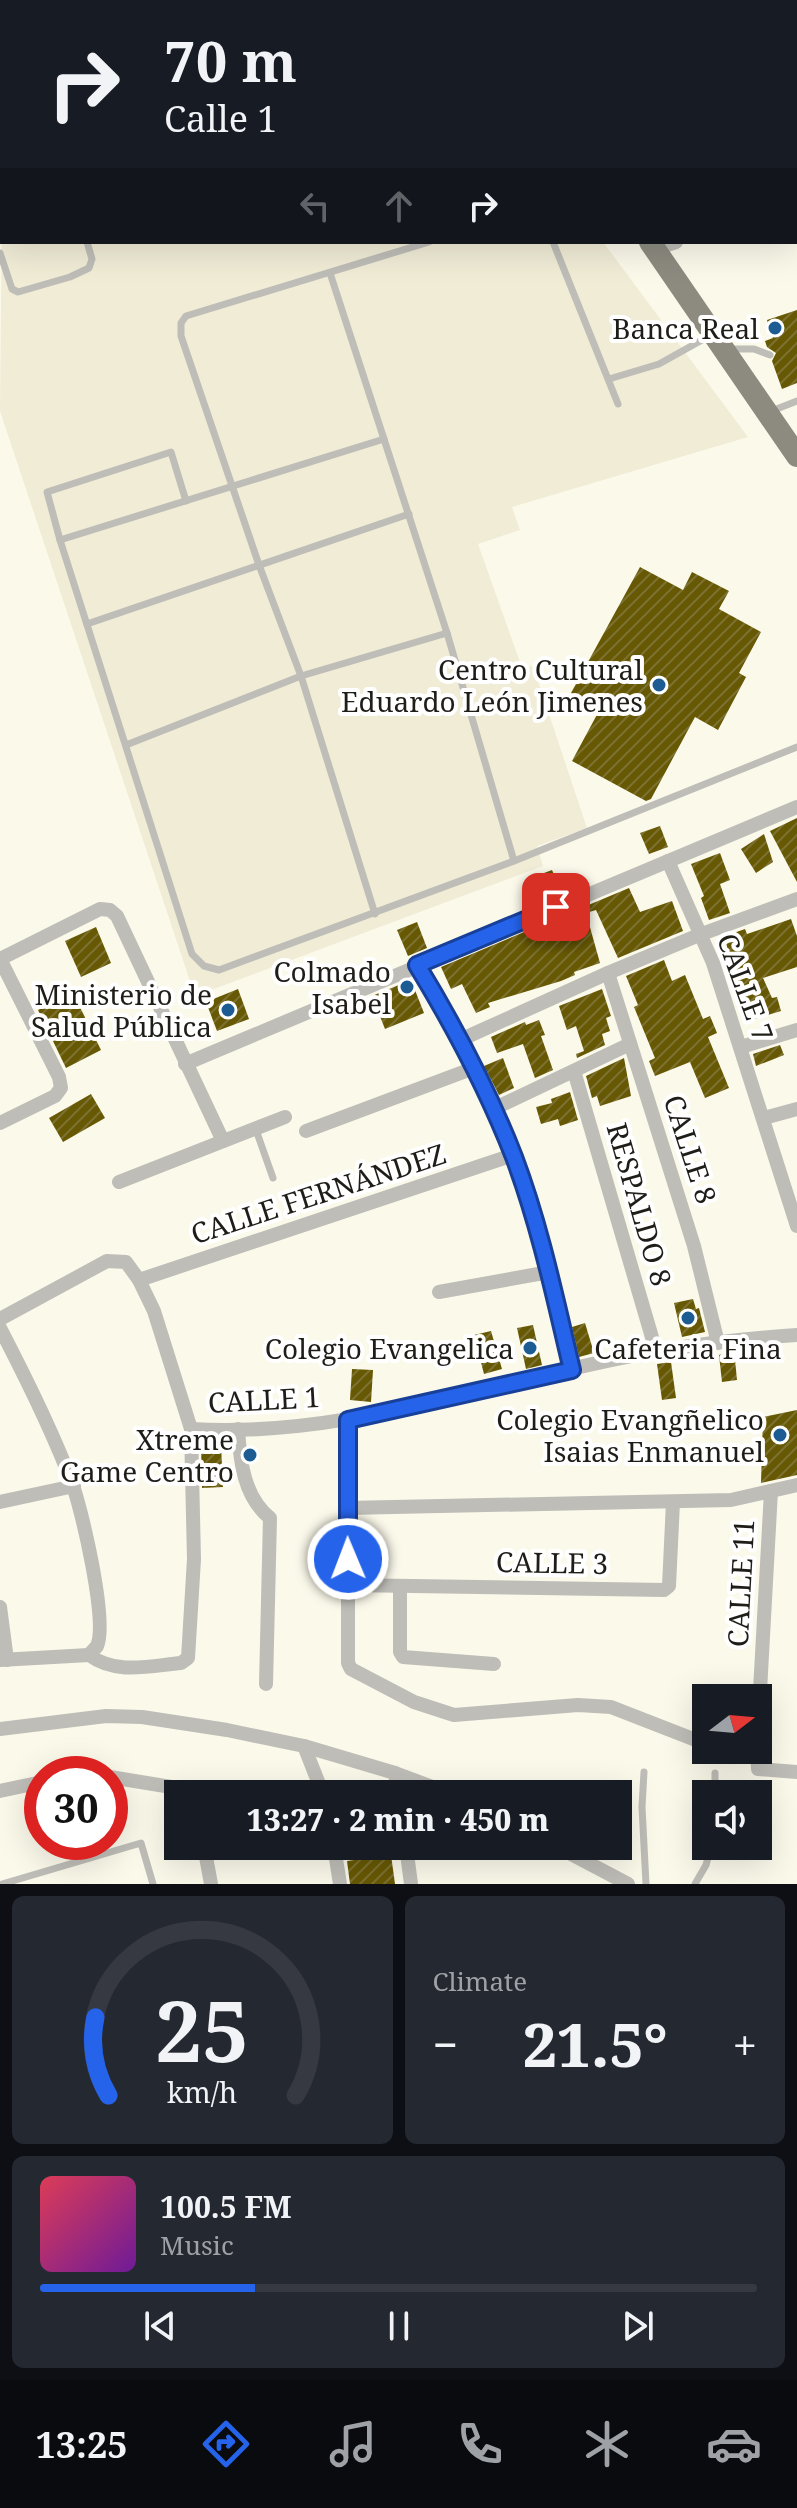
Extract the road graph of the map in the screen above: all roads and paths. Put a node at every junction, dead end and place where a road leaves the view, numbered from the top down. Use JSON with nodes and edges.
{"nodes":[{"id":1,"x":88,"y":244,"type":"edge"},
{"id":2,"x":423,"y":244,"type":"edge"},
{"id":3,"x":554,"y":244,"type":"edge"},
{"id":4,"x":660,"y":244,"type":"edge"},
{"id":5,"x":0,"y":253,"type":"edge"},
{"id":6,"x":330,"y":273,"type":"junction"},
{"id":7,"x":718,"y":342,"type":"junction"},
{"id":8,"x":770,"y":355,"type":"dead end"},
{"id":9,"x":609,"y":379,"type":"junction"},
{"id":10,"x":797,"y":401,"type":"edge"},
{"id":11,"x":618,"y":404,"type":"dead end"},
{"id":12,"x":767,"y":412,"type":"junction"},
{"id":13,"x":790,"y":433,"type":"edge"},
{"id":14,"x":384,"y":439,"type":"junction"},
{"id":15,"x":797,"y":456,"type":"edge"},
{"id":16,"x":233,"y":485,"type":"junction"},
{"id":17,"x":186,"y":501,"type":"junction"},
{"id":18,"x":409,"y":514,"type":"junction"},
{"id":19,"x":60,"y":540,"type":"junction"},
{"id":20,"x":259,"y":565,"type":"junction"},
{"id":21,"x":87,"y":624,"type":"junction"},
{"id":22,"x":447,"y":633,"type":"junction"},
{"id":23,"x":301,"y":676,"type":"junction"},
{"id":24,"x":126,"y":745,"type":"junction"},
{"id":25,"x":797,"y":747,"type":"edge"},
{"id":26,"x":797,"y":807,"type":"edge"},
{"id":27,"x":514,"y":861,"type":"junction"},
{"id":28,"x":668,"y":861,"type":"junction"},
{"id":29,"x":797,"y":899,"type":"edge"},
{"id":30,"x":375,"y":914,"type":"junction"},
{"id":31,"x":699,"y":935,"type":"junction"},
{"id":32,"x":0,"y":959,"type":"edge"},
{"id":33,"x":417,"y":965,"type":"junction"},
{"id":34,"x":608,"y":973,"type":"junction"},
{"id":35,"x":797,"y":1030,"type":"edge"},
{"id":36,"x":460,"y":1040,"type":"junction"},
{"id":37,"x":630,"y":1044,"type":"junction"},
{"id":38,"x":741,"y":1047,"type":"junction"},
{"id":39,"x":185,"y":1064,"type":"junction"},
{"id":40,"x":474,"y":1068,"type":"junction"},
{"id":41,"x":574,"y":1071,"type":"junction"},
{"id":42,"x":493,"y":1109,"type":"junction"},
{"id":43,"x":797,"y":1109,"type":"edge"},
{"id":44,"x":285,"y":1117,"type":"dead end"},
{"id":45,"x":764,"y":1118,"type":"junction"},
{"id":46,"x":0,"y":1123,"type":"edge"},
{"id":47,"x":256,"y":1130,"type":"junction"},
{"id":48,"x":306,"y":1131,"type":"dead end"},
{"id":49,"x":223,"y":1141,"type":"junction"},
{"id":50,"x":513,"y":1155,"type":"junction"},
{"id":51,"x":273,"y":1178,"type":"dead end"},
{"id":52,"x":119,"y":1182,"type":"dead end"},
{"id":53,"x":797,"y":1226,"type":"edge"},
{"id":54,"x":549,"y":1272,"type":"junction"},
{"id":55,"x":139,"y":1280,"type":"junction"},
{"id":56,"x":439,"y":1292,"type":"dead end"},
{"id":57,"x":0,"y":1319,"type":"edge"},
{"id":58,"x":0,"y":1328,"type":"edge"},
{"id":59,"x":797,"y":1335,"type":"edge"},
{"id":60,"x":718,"y":1343,"type":"junction"},
{"id":61,"x":656,"y":1351,"type":"junction"},
{"id":62,"x":572,"y":1370,"type":"junction"},
{"id":63,"x":348,"y":1420,"type":"junction"},
{"id":64,"x":191,"y":1429,"type":"junction"},
{"id":65,"x":238,"y":1429,"type":"junction"},
{"id":66,"x":797,"y":1485,"type":"edge"},
{"id":67,"x":74,"y":1486,"type":"junction"},
{"id":68,"x":771,"y":1491,"type":"junction"},
{"id":69,"x":0,"y":1502,"type":"edge"},
{"id":70,"x":673,"y":1502,"type":"junction"},
{"id":71,"x":347,"y":1508,"type":"junction"},
{"id":72,"x":348,"y":1585,"type":"junction"},
{"id":73,"x":400,"y":1586,"type":"junction"},
{"id":74,"x":0,"y":1607,"type":"edge"},
{"id":75,"x":89,"y":1655,"type":"junction"},
{"id":76,"x":3,"y":1660,"type":"edge"},
{"id":77,"x":494,"y":1664,"type":"dead end"},
{"id":78,"x":266,"y":1684,"type":"dead end"},
{"id":79,"x":760,"y":1684,"type":"edge"},
{"id":80,"x":0,"y":1729,"type":"edge"},
{"id":81,"x":692,"y":1739,"type":"edge"},
{"id":82,"x":304,"y":1746,"type":"junction"},
{"id":83,"x":757,"y":1764,"type":"edge"},
{"id":84,"x":644,"y":1772,"type":"dead end"},
{"id":85,"x":797,"y":1772,"type":"edge"},
{"id":86,"x":395,"y":1773,"type":"junction"},
{"id":87,"x":715,"y":1773,"type":"dead end"},
{"id":88,"x":128,"y":1780,"type":"edge"},
{"id":89,"x":317,"y":1780,"type":"edge"},
{"id":90,"x":396,"y":1780,"type":"edge"},
{"id":91,"x":414,"y":1780,"type":"edge"},
{"id":92,"x":715,"y":1780,"type":"edge"},
{"id":93,"x":24,"y":1786,"type":"edge"},
{"id":94,"x":164,"y":1786,"type":"edge"},
{"id":95,"x":0,"y":1791,"type":"edge"},
{"id":96,"x":207,"y":1860,"type":"edge"},
{"id":97,"x":336,"y":1860,"type":"edge"},
{"id":98,"x":408,"y":1860,"type":"edge"},
{"id":99,"x":576,"y":1860,"type":"edge"},
{"id":100,"x":707,"y":1860,"type":"edge"},
{"id":101,"x":600,"y":1877,"type":"edge"},
{"id":102,"x":2,"y":1884,"type":"edge"},
{"id":103,"x":153,"y":1884,"type":"edge"},
{"id":104,"x":211,"y":1884,"type":"edge"},
{"id":105,"x":340,"y":1884,"type":"edge"},
{"id":106,"x":411,"y":1884,"type":"edge"},
{"id":107,"x":628,"y":1884,"type":"edge"},
{"id":108,"x":646,"y":1884,"type":"edge"},
{"id":109,"x":695,"y":1884,"type":"edge"}],
"edges":[{"from":1,"to":5,"type":"lane"},
{"from":2,"to":6,"type":"lane"},
{"from":3,"to":9,"type":"lane"},
{"from":4,"to":7,"type":"main road"},
{"from":6,"to":14,"type":"lane"},
{"from":6,"to":16,"type":"lane"},
{"from":7,"to":8,"type":"lane"},
{"from":7,"to":9,"type":"lane"},
{"from":7,"to":12,"type":"main road"},
{"from":9,"to":11,"type":"lane"},
{"from":10,"to":12,"type":"lane"},
{"from":12,"to":13,"type":"main road"},
{"from":13,"to":15,"type":"main road"},
{"from":14,"to":16,"type":"lane"},
{"from":14,"to":18,"type":"lane"},
{"from":16,"to":17,"type":"lane"},
{"from":16,"to":20,"type":"lane"},
{"from":17,"to":19,"type":"lane"},
{"from":17,"to":19,"type":"lane"},
{"from":18,"to":20,"type":"lane"},
{"from":18,"to":22,"type":"lane"},
{"from":19,"to":21,"type":"lane"},
{"from":20,"to":21,"type":"lane"},
{"from":20,"to":23,"type":"lane"},
{"from":21,"to":24,"type":"lane"},
{"from":22,"to":23,"type":"lane"},
{"from":22,"to":27,"type":"lane"},
{"from":23,"to":24,"type":"lane"},
{"from":23,"to":30,"type":"lane"},
{"from":24,"to":30,"type":"lane"},
{"from":25,"to":27,"type":"lane"},
{"from":26,"to":28,"type":"street"},
{"from":27,"to":30,"type":"lane"},
{"from":28,"to":31,"type":"street","name":"CALLE 7"},
{"from":28,"to":33,"type":"street"},
{"from":29,"to":31,"type":"street"},
{"from":31,"to":34,"type":"street"},
{"from":31,"to":38,"type":"street","name":"CALLE 7"},
{"from":32,"to":39,"type":"street"},
{"from":32,"to":46,"type":"street"},
{"from":33,"to":36,"type":"street"},
{"from":33,"to":39,"type":"street"},
{"from":34,"to":36,"type":"street"},
{"from":34,"to":37,"type":"street","name":"CALLE 8"},
{"from":35,"to":38,"type":"street"},
{"from":36,"to":40,"type":"street"},
{"from":37,"to":41,"type":"street"},
{"from":37,"to":60,"type":"street","name":"CALLE 8"},
{"from":38,"to":45,"type":"street","name":"CALLE 7"},
{"from":39,"to":49,"type":"street"},
{"from":40,"to":42,"type":"street"},
{"from":40,"to":48,"type":"street"},
{"from":41,"to":42,"type":"street"},
{"from":41,"to":61,"type":"street","name":"RESPALDO 8"},
{"from":42,"to":50,"type":"street"},
{"from":43,"to":45,"type":"street"},
{"from":44,"to":47,"type":"street"},
{"from":45,"to":53,"type":"street","name":"CALLE 7"},
{"from":47,"to":49,"type":"street"},
{"from":47,"to":51,"type":"lane"},
{"from":49,"to":52,"type":"street"},
{"from":50,"to":54,"type":"street"},
{"from":50,"to":55,"type":"street","name":"CALLE FERNÁNDEZ"},
{"from":54,"to":56,"type":"street"},
{"from":54,"to":62,"type":"street"},
{"from":55,"to":57,"type":"street"},
{"from":55,"to":64,"type":"street","name":"CALLE 1"},
{"from":58,"to":67,"type":"street"},
{"from":59,"to":60,"type":"street","name":"CALLE 1"},
{"from":60,"to":61,"type":"street","name":"CALLE 1"},
{"from":61,"to":62,"type":"street","name":"CALLE 1"},
{"from":62,"to":63,"type":"street","name":"CALLE 1"},
{"from":63,"to":65,"type":"street","name":"CALLE 1"},
{"from":63,"to":71,"type":"street"},
{"from":64,"to":65,"type":"street","name":"CALLE 1"},
{"from":64,"to":75,"type":"street"},
{"from":65,"to":78,"type":"street"},
{"from":66,"to":68,"type":"street"},
{"from":67,"to":69,"type":"street"},
{"from":67,"to":75,"type":"street"},
{"from":68,"to":70,"type":"street"},
{"from":68,"to":79,"type":"street","name":"CALLE 11"},
{"from":70,"to":71,"type":"street"},
{"from":70,"to":73,"type":"street","name":"CALLE 3"},
{"from":71,"to":72,"type":"street"},
{"from":72,"to":73,"type":"street","name":"CALLE 3"},
{"from":72,"to":81,"type":"street"},
{"from":73,"to":77,"type":"street"},
{"from":74,"to":76,"type":"street"},
{"from":75,"to":76,"type":"street"},
{"from":80,"to":82,"type":"street"},
{"from":82,"to":86,"type":"street"},
{"from":82,"to":89,"type":"street"},
{"from":83,"to":85,"type":"street"},
{"from":84,"to":108,"type":"lane"},
{"from":86,"to":90,"type":"street"},
{"from":86,"to":91,"type":"street"},
{"from":87,"to":92,"type":"lane"},
{"from":88,"to":94,"type":"street"},
{"from":93,"to":95,"type":"street"},
{"from":96,"to":104,"type":"street"},
{"from":97,"to":105,"type":"street"},
{"from":98,"to":106,"type":"street"},
{"from":99,"to":101,"type":"street"},
{"from":100,"to":109,"type":"lane"},
{"from":101,"to":107,"type":"street"},
{"from":102,"to":103,"type":"lane"}]}
